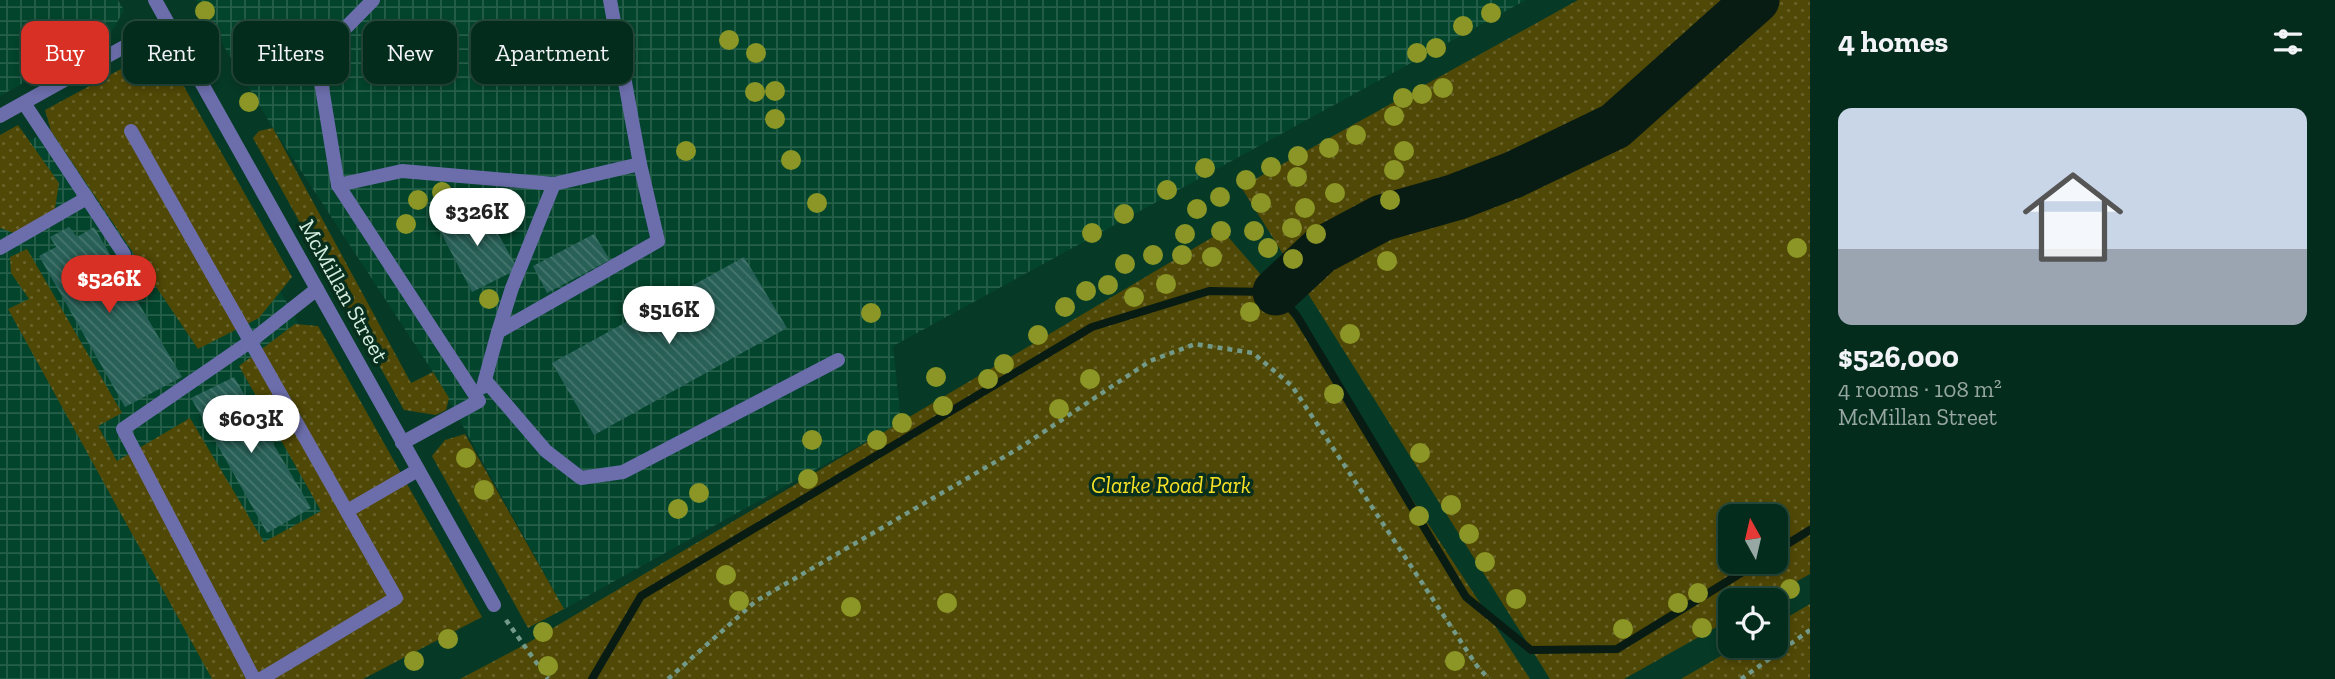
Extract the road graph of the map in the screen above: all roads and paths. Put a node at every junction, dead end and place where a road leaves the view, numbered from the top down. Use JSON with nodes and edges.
{"nodes":[{"id":1,"x":155,"y":0,"type":"edge"},
{"id":2,"x":373,"y":0,"type":"edge"},
{"id":3,"x":610,"y":0,"type":"edge"},
{"id":4,"x":166,"y":21,"type":"edge"},
{"id":5,"x":123,"y":48,"type":"edge"},
{"id":6,"x":201,"y":84,"type":"edge"},
{"id":7,"x":24,"y":103,"type":"junction"},
{"id":8,"x":0,"y":116,"type":"edge"},
{"id":9,"x":131,"y":131,"type":"dead end"},
{"id":10,"x":640,"y":164,"type":"junction"},
{"id":11,"x":554,"y":184,"type":"junction"},
{"id":12,"x":338,"y":185,"type":"junction"},
{"id":13,"x":87,"y":198,"type":"junction"},
{"id":14,"x":0,"y":248,"type":"edge"},
{"id":15,"x":124,"y":254,"type":"dead end"},
{"id":16,"x":317,"y":289,"type":"junction"},
{"id":17,"x":498,"y":332,"type":"junction"},
{"id":18,"x":251,"y":341,"type":"junction"},
{"id":19,"x":838,"y":360,"type":"dead end"},
{"id":20,"x":485,"y":380,"type":"junction"},
{"id":21,"x":479,"y":401,"type":"junction"},
{"id":22,"x":402,"y":443,"type":"junction"},
{"id":23,"x":418,"y":470,"type":"junction"},
{"id":24,"x":347,"y":511,"type":"junction"},
{"id":25,"x":494,"y":606,"type":"joint"},
{"id":26,"x":1810,"y":630,"type":"edge"},
{"id":27,"x":254,"y":679,"type":"edge"},
{"id":28,"x":261,"y":679,"type":"edge"},
{"id":29,"x":548,"y":679,"type":"edge"},
{"id":30,"x":668,"y":679,"type":"edge"},
{"id":31,"x":1489,"y":679,"type":"edge"},
{"id":32,"x":1741,"y":679,"type":"edge"}],
"edges":[{"from":1,"to":4,"type":"street","name":"McMillan Street"},
{"from":2,"to":12,"type":"street"},
{"from":3,"to":10,"type":"street"},
{"from":5,"to":7,"type":"street"},
{"from":6,"to":16,"type":"street","name":"McMillan Street"},
{"from":7,"to":8,"type":"street"},
{"from":7,"to":13,"type":"street"},
{"from":9,"to":18,"type":"street"},
{"from":10,"to":11,"type":"street"},
{"from":10,"to":17,"type":"street"},
{"from":11,"to":12,"type":"street"},
{"from":11,"to":17,"type":"street"},
{"from":12,"to":21,"type":"street"},
{"from":13,"to":14,"type":"street"},
{"from":13,"to":15,"type":"street"},
{"from":16,"to":18,"type":"street"},
{"from":16,"to":22,"type":"street","name":"McMillan Street"},
{"from":17,"to":20,"type":"street"},
{"from":18,"to":24,"type":"street"},
{"from":18,"to":27,"type":"street"},
{"from":19,"to":20,"type":"street"},
{"from":20,"to":21,"type":"street"},
{"from":21,"to":22,"type":"street"},
{"from":22,"to":23,"type":"street","name":"McMillan Street"},
{"from":23,"to":24,"type":"street"},
{"from":23,"to":25,"type":"street","name":"McMillan Street"},
{"from":24,"to":28,"type":"street"},
{"from":25,"to":29,"type":"path"},
{"from":26,"to":32,"type":"path"},
{"from":30,"to":31,"type":"path"}]}
